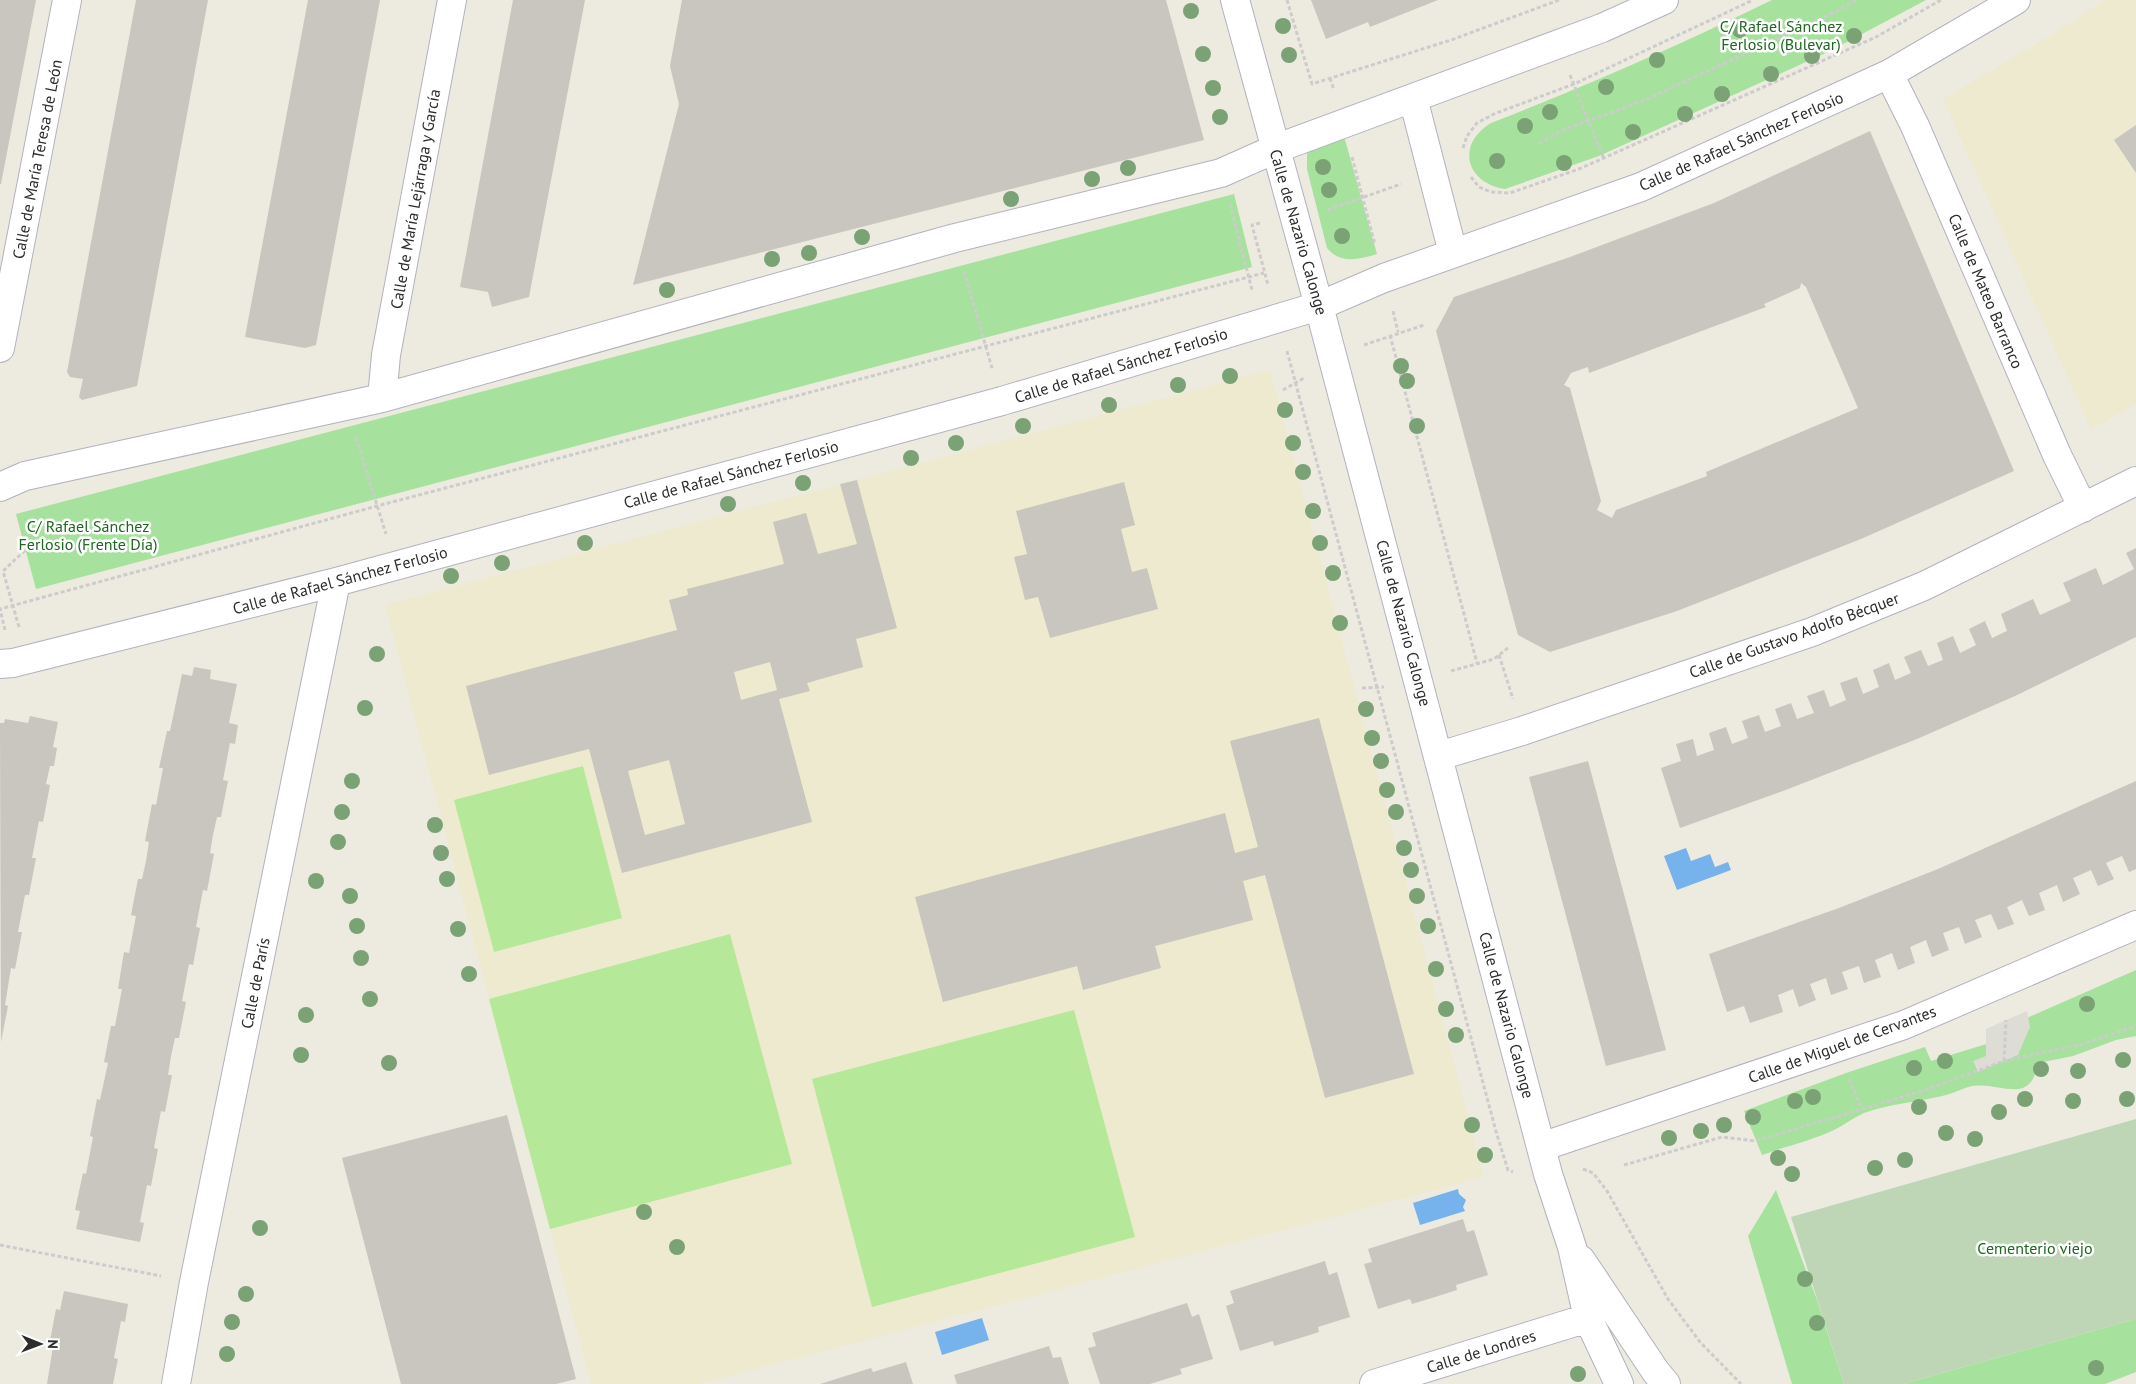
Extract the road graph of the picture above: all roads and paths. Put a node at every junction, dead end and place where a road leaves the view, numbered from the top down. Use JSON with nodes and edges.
{"nodes":[{"id":1,"x":68,"y":0,"type":"edge"},
{"id":2,"x":452,"y":0,"type":"edge"},
{"id":3,"x":1235,"y":0,"type":"edge"},
{"id":4,"x":1287,"y":0,"type":"edge"},
{"id":5,"x":1559,"y":0,"type":"edge"},
{"id":6,"x":1664,"y":0,"type":"edge"},
{"id":7,"x":1753,"y":0,"type":"edge"},
{"id":8,"x":1857,"y":0,"type":"edge"},
{"id":9,"x":1941,"y":0,"type":"edge"},
{"id":10,"x":2016,"y":0,"type":"edge"},
{"id":11,"x":1542,"y":7,"type":"junction"},
{"id":12,"x":1557,"y":45,"type":"junction"},
{"id":13,"x":1890,"y":74,"type":"junction"},
{"id":14,"x":1330,"y":78,"type":"junction"},
{"id":15,"x":1574,"y":84,"type":"junction"},
{"id":16,"x":1413,"y":98,"type":"junction"},
{"id":17,"x":1589,"y":120,"type":"junction"},
{"id":18,"x":1342,"y":125,"type":"junction"},
{"id":19,"x":1539,"y":144,"type":"dead end"},
{"id":20,"x":1275,"y":149,"type":"junction"},
{"id":21,"x":1463,"y":156,"type":"dead end"},
{"id":22,"x":1604,"y":158,"type":"junction"},
{"id":23,"x":1433,"y":173,"type":"junction"},
{"id":24,"x":1221,"y":174,"type":"junction"},
{"id":25,"x":1469,"y":176,"type":"dead end"},
{"id":26,"x":1619,"y":195,"type":"junction"},
{"id":27,"x":1362,"y":198,"type":"junction"},
{"id":28,"x":1295,"y":221,"type":"junction"},
{"id":29,"x":955,"y":238,"type":"junction"},
{"id":30,"x":1453,"y":253,"type":"junction"},
{"id":31,"x":1264,"y":273,"type":"junction"},
{"id":32,"x":1249,"y":277,"type":"junction"},
{"id":33,"x":1384,"y":278,"type":"junction"},
{"id":34,"x":1319,"y":306,"type":"junction"},
{"id":35,"x":1269,"y":322,"type":"junction"},
{"id":36,"x":1398,"y":332,"type":"dead end"},
{"id":37,"x":1390,"y":335,"type":"dead end"},
{"id":38,"x":986,"y":346,"type":"junction"},
{"id":39,"x":0,"y":348,"type":"edge"},
{"id":40,"x":382,"y":398,"type":"junction"},
{"id":41,"x":1002,"y":401,"type":"junction"},
{"id":42,"x":355,"y":433,"type":"dead end"},
{"id":43,"x":2136,"y":480,"type":"edge"},
{"id":44,"x":0,"y":487,"type":"edge"},
{"id":45,"x":377,"y":506,"type":"junction"},
{"id":46,"x":2083,"y":508,"type":"junction"},
{"id":47,"x":34,"y":542,"type":"dead end"},
{"id":48,"x":336,"y":582,"type":"junction"},
{"id":49,"x":12,"y":606,"type":"junction"},
{"id":50,"x":14,"y":662,"type":"edge"},
{"id":51,"x":1477,"y":663,"type":"dead end"},
{"id":52,"x":1439,"y":756,"type":"junction"},
{"id":53,"x":2136,"y":925,"type":"edge"},
{"id":54,"x":2006,"y":1020,"type":"dead end"},
{"id":55,"x":2136,"y":1026,"type":"edge"},
{"id":56,"x":2004,"y":1061,"type":"junction"},
{"id":57,"x":1846,"y":1073,"type":"dead end"},
{"id":58,"x":1862,"y":1108,"type":"junction"},
{"id":59,"x":1541,"y":1146,"type":"junction"},
{"id":60,"x":1624,"y":1165,"type":"dead end"},
{"id":61,"x":1579,"y":1166,"type":"dead end"},
{"id":62,"x":1548,"y":1174,"type":"junction"},
{"id":63,"x":0,"y":1245,"type":"edge"},
{"id":64,"x":1572,"y":1246,"type":"junction"},
{"id":65,"x":194,"y":1282,"type":"junction"},
{"id":66,"x":1588,"y":1318,"type":"junction"},
{"id":67,"x":176,"y":1384,"type":"edge"},
{"id":68,"x":1374,"y":1384,"type":"edge"},
{"id":69,"x":1619,"y":1384,"type":"edge"},
{"id":70,"x":1666,"y":1384,"type":"edge"},
{"id":71,"x":1741,"y":1384,"type":"edge"}],
"edges":[{"from":1,"to":39,"type":"street","name":"Calle de María Teresa de León"},
{"from":2,"to":40,"type":"street","name":"Calle de María Lejárraga y García"},
{"from":3,"to":20,"type":"street","name":"Calle de Nazario Calonge"},
{"from":4,"to":14,"type":"path"},
{"from":5,"to":11,"type":"path"},
{"from":6,"to":12,"type":"street"},
{"from":7,"to":15,"type":"path"},
{"from":8,"to":17,"type":"path"},
{"from":9,"to":22,"type":"path"},
{"from":10,"to":13,"type":"street","name":"Calle de Rafael Sánchez Ferlosio"},
{"from":11,"to":12,"type":"path"},
{"from":11,"to":14,"type":"path"},
{"from":12,"to":15,"type":"path"},
{"from":12,"to":16,"type":"street"},
{"from":13,"to":26,"type":"street","name":"Calle de Rafael Sánchez Ferlosio"},
{"from":13,"to":46,"type":"street","name":"Calle de Mateo Barranco"},
{"from":14,"to":18,"type":"path"},
{"from":15,"to":17,"type":"path"},
{"from":15,"to":21,"type":"path"},
{"from":16,"to":18,"type":"street"},
{"from":16,"to":23,"type":"street"},
{"from":17,"to":19,"type":"path"},
{"from":17,"to":22,"type":"path"},
{"from":18,"to":20,"type":"street"},
{"from":18,"to":27,"type":"path"},
{"from":20,"to":24,"type":"street"},
{"from":20,"to":28,"type":"street","name":"Calle de Nazario Calonge"},
{"from":22,"to":25,"type":"path"},
{"from":22,"to":26,"type":"path"},
{"from":23,"to":27,"type":"path"},
{"from":23,"to":30,"type":"street"},
{"from":24,"to":29,"type":"street"},
{"from":24,"to":32,"type":"path"},
{"from":26,"to":30,"type":"street","name":"Calle de Rafael Sánchez Ferlosio"},
{"from":27,"to":28,"type":"path"},
{"from":27,"to":33,"type":"path"},
{"from":28,"to":31,"type":"path"},
{"from":28,"to":34,"type":"street","name":"Calle de Nazario Calonge"},
{"from":29,"to":38,"type":"path"},
{"from":29,"to":40,"type":"street"},
{"from":30,"to":33,"type":"street","name":"Calle de Rafael Sánchez Ferlosio"},
{"from":31,"to":32,"type":"path"},
{"from":31,"to":35,"type":"path"},
{"from":32,"to":35,"type":"path"},
{"from":32,"to":38,"type":"path"},
{"from":33,"to":34,"type":"street","name":"Calle de Rafael Sánchez Ferlosio"},
{"from":33,"to":36,"type":"path"},
{"from":34,"to":35,"type":"street","name":"Calle de Rafael Sánchez Ferlosio"},
{"from":34,"to":52,"type":"street","name":"Calle de Nazario Calonge"},
{"from":35,"to":41,"type":"street","name":"Calle de Rafael Sánchez Ferlosio"},
{"from":35,"to":62,"type":"path"},
{"from":37,"to":51,"type":"path"},
{"from":38,"to":41,"type":"path"},
{"from":38,"to":45,"type":"path"},
{"from":40,"to":44,"type":"street"},
{"from":41,"to":48,"type":"street","name":"Calle de Rafael Sánchez Ferlosio"},
{"from":42,"to":45,"type":"path"},
{"from":43,"to":46,"type":"street","name":"Calle de Gustavo Adolfo Bécquer"},
{"from":45,"to":49,"type":"path"},
{"from":46,"to":52,"type":"street","name":"Calle de Gustavo Adolfo Bécquer"},
{"from":47,"to":49,"type":"path"},
{"from":48,"to":50,"type":"street","name":"Calle de Rafael Sánchez Ferlosio"},
{"from":48,"to":65,"type":"street","name":"Calle de París"},
{"from":49,"to":50,"type":"path"},
{"from":49,"to":50,"type":"path"},
{"from":52,"to":59,"type":"street","name":"Calle de Nazario Calonge"},
{"from":53,"to":59,"type":"street","name":"Calle de Miguel de Cervantes"},
{"from":54,"to":56,"type":"path"},
{"from":55,"to":56,"type":"path"},
{"from":56,"to":58,"type":"path"},
{"from":57,"to":58,"type":"path"},
{"from":58,"to":60,"type":"path"},
{"from":59,"to":62,"type":"street","name":"Calle de Nazario Calonge"},
{"from":61,"to":71,"type":"path"},
{"from":62,"to":64,"type":"street","name":"Calle de Nazario Calonge"},
{"from":63,"to":65,"type":"path"},
{"from":64,"to":66,"type":"street","name":"Calle de Nazario Calonge"},
{"from":64,"to":70,"type":"street","name":"Calle de Nazario Calonge"},
{"from":65,"to":67,"type":"street","name":"Calle de París"},
{"from":66,"to":68,"type":"street","name":"Calle de Londres"},
{"from":66,"to":69,"type":"street","name":"Calle de Nazario Calonge"}]}
